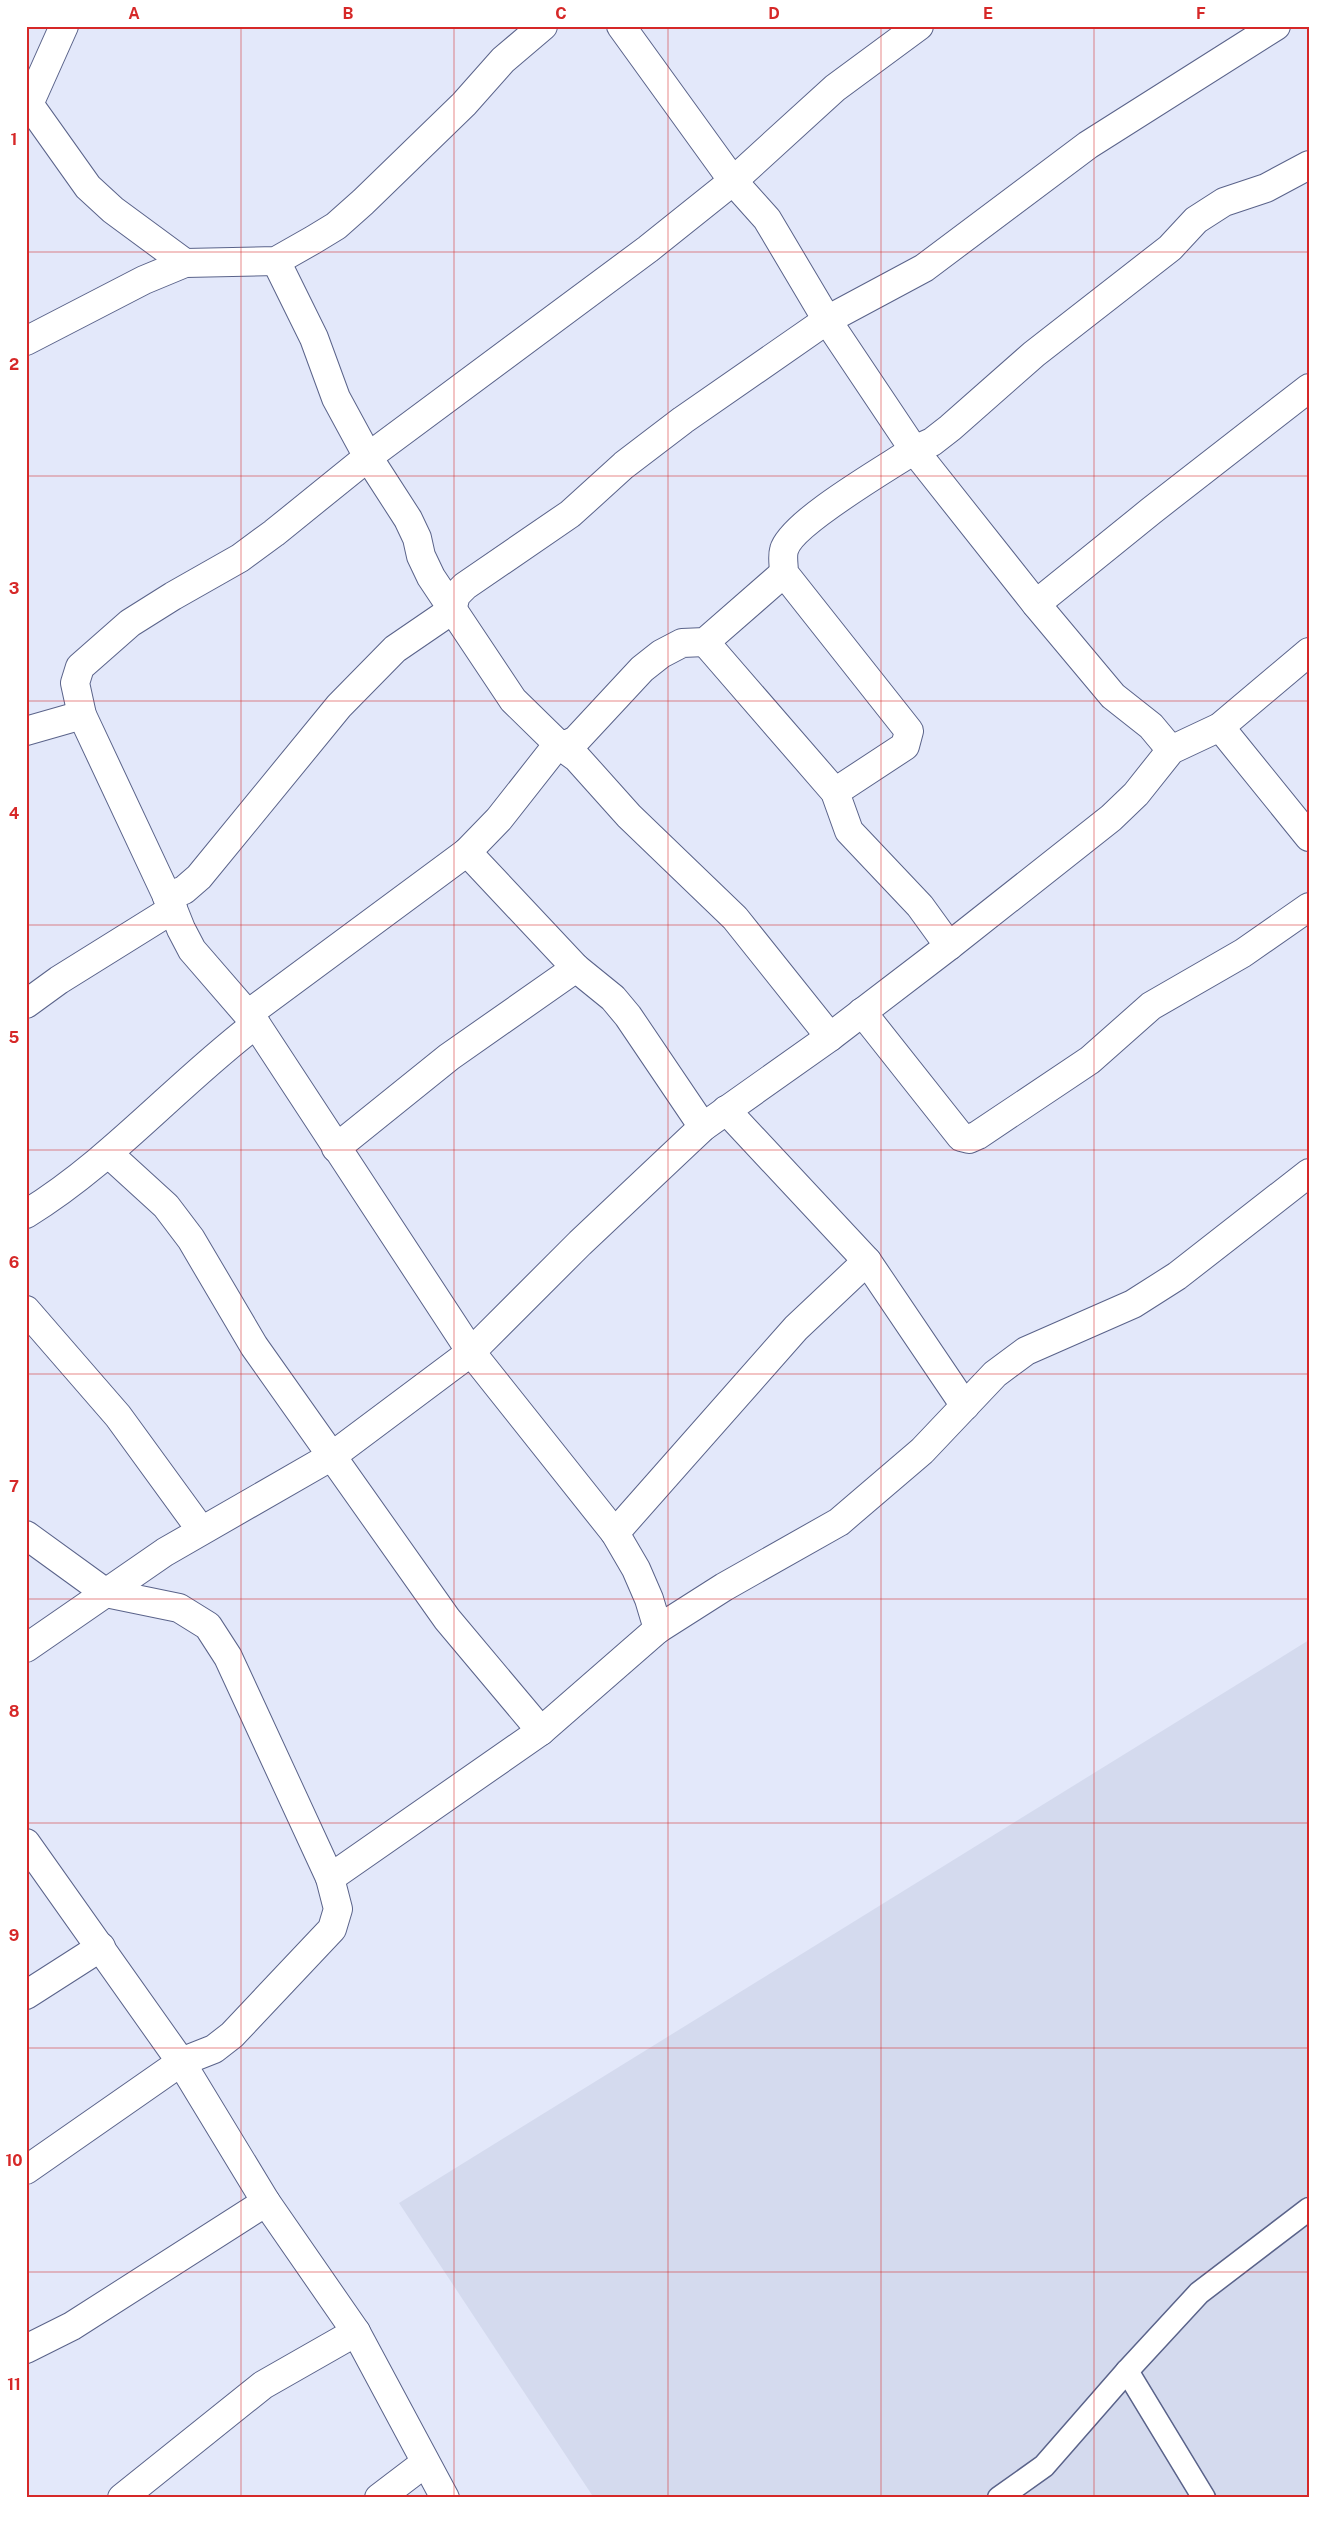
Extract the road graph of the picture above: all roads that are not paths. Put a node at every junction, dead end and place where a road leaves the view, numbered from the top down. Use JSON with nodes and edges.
{"nodes":[{"id":1,"x":64,"y":26,"type":"edge"},
{"id":2,"x":543,"y":26,"type":"edge"},
{"id":3,"x":620,"y":26,"type":"edge"},
{"id":4,"x":919,"y":26,"type":"edge"},
{"id":5,"x":1276,"y":26,"type":"edge"},
{"id":6,"x":28,"y":108,"type":"edge"},
{"id":7,"x":1309,"y":165,"type":"edge"},
{"id":8,"x":733,"y":181,"type":"junction"},
{"id":9,"x":276,"y":261,"type":"junction"},
{"id":10,"x":185,"y":263,"type":"junction"},
{"id":11,"x":827,"y":320,"type":"junction"},
{"id":12,"x":26,"y":341,"type":"edge"},
{"id":13,"x":1309,"y":388,"type":"edge"},
{"id":14,"x":914,"y":450,"type":"junction"},
{"id":15,"x":368,"y":457,"type":"junction"},
{"id":16,"x":784,"y":573,"type":"junction"},
{"id":17,"x":1036,"y":604,"type":"junction"},
{"id":18,"x":452,"y":610,"type":"junction"},
{"id":19,"x":706,"y":642,"type":"junction"},
{"id":20,"x":1309,"y":652,"type":"edge"},
{"id":21,"x":82,"y":715,"type":"junction"},
{"id":22,"x":1220,"y":727,"type":"junction"},
{"id":23,"x":26,"y":731,"type":"edge"},
{"id":24,"x":558,"y":744,"type":"junction"},
{"id":25,"x":1171,"y":750,"type":"junction"},
{"id":26,"x":835,"y":792,"type":"junction"},
{"id":27,"x":1309,"y":837,"type":"edge"},
{"id":28,"x":467,"y":852,"type":"junction"},
{"id":29,"x":170,"y":903,"type":"junction"},
{"id":30,"x":1309,"y":907,"type":"edge"},
{"id":31,"x":949,"y":946,"type":"junction"},
{"id":32,"x":576,"y":968,"type":"junction"},
{"id":33,"x":26,"y":1004,"type":"edge"},
{"id":34,"x":862,"y":1012,"type":"junction"},
{"id":35,"x":252,"y":1019,"type":"junction"},
{"id":36,"x":830,"y":1037,"type":"junction"},
{"id":37,"x":726,"y":1110,"type":"junction"},
{"id":38,"x":703,"y":1127,"type":"junction"},
{"id":39,"x":336,"y":1148,"type":"junction"},
{"id":40,"x":109,"y":1154,"type":"junction"},
{"id":41,"x":1309,"y":1173,"type":"edge"},
{"id":42,"x":26,"y":1214,"type":"edge"},
{"id":43,"x":867,"y":1261,"type":"junction"},
{"id":44,"x":26,"y":1310,"type":"edge"},
{"id":45,"x":471,"y":1352,"type":"junction"},
{"id":46,"x":965,"y":1406,"type":"junction"},
{"id":47,"x":332,"y":1456,"type":"junction"},
{"id":48,"x":201,"y":1530,"type":"junction"},
{"id":49,"x":614,"y":1533,"type":"junction"},
{"id":50,"x":26,"y":1536,"type":"edge"},
{"id":51,"x":106,"y":1593,"type":"junction"},
{"id":52,"x":658,"y":1629,"type":"junction"},
{"id":53,"x":26,"y":1648,"type":"edge"},
{"id":54,"x":541,"y":1731,"type":"junction"},
{"id":55,"x":26,"y":1843,"type":"edge"},
{"id":56,"x":330,"y":1878,"type":"junction"},
{"id":57,"x":101,"y":1947,"type":"junction"},
{"id":58,"x":26,"y":1995,"type":"edge"},
{"id":59,"x":180,"y":2062,"type":"junction"},
{"id":60,"x":26,"y":2170,"type":"edge"},
{"id":61,"x":266,"y":2202,"type":"junction"},
{"id":62,"x":1309,"y":2209,"type":"edge"},
{"id":63,"x":356,"y":2332,"type":"junction"},
{"id":64,"x":26,"y":2349,"type":"edge"},
{"id":65,"x":1127,"y":2371,"type":"junction"},
{"id":66,"x":425,"y":2463,"type":"junction"},
{"id":67,"x":122,"y":2498,"type":"edge"},
{"id":68,"x":379,"y":2498,"type":"edge"},
{"id":69,"x":445,"y":2498,"type":"edge"},
{"id":70,"x":999,"y":2498,"type":"edge"},
{"id":71,"x":1204,"y":2498,"type":"edge"}],
"edges":[{"from":1,"to":6,"type":"street"},
{"from":2,"to":9,"type":"street"},
{"from":3,"to":8,"type":"street"},
{"from":4,"to":8,"type":"street"},
{"from":5,"to":11,"type":"street"},
{"from":6,"to":10,"type":"street"},
{"from":7,"to":14,"type":"street"},
{"from":8,"to":11,"type":"street"},
{"from":8,"to":15,"type":"street"},
{"from":9,"to":10,"type":"street"},
{"from":9,"to":15,"type":"street"},
{"from":10,"to":12,"type":"street"},
{"from":11,"to":14,"type":"street"},
{"from":11,"to":18,"type":"street"},
{"from":13,"to":17,"type":"street"},
{"from":14,"to":16,"type":"street"},
{"from":14,"to":17,"type":"street"},
{"from":15,"to":18,"type":"street"},
{"from":15,"to":21,"type":"street"},
{"from":16,"to":19,"type":"street"},
{"from":16,"to":26,"type":"street"},
{"from":17,"to":25,"type":"street"},
{"from":18,"to":24,"type":"street"},
{"from":18,"to":29,"type":"street"},
{"from":19,"to":24,"type":"street"},
{"from":19,"to":26,"type":"street"},
{"from":20,"to":22,"type":"street"},
{"from":21,"to":23,"type":"street"},
{"from":21,"to":29,"type":"street"},
{"from":22,"to":25,"type":"street"},
{"from":22,"to":27,"type":"street"},
{"from":24,"to":28,"type":"street"},
{"from":24,"to":36,"type":"street"},
{"from":25,"to":31,"type":"street"},
{"from":26,"to":31,"type":"street"},
{"from":28,"to":32,"type":"street"},
{"from":28,"to":35,"type":"street"},
{"from":29,"to":33,"type":"street"},
{"from":29,"to":35,"type":"street"},
{"from":30,"to":34,"type":"street"},
{"from":31,"to":34,"type":"street"},
{"from":32,"to":38,"type":"street"},
{"from":32,"to":39,"type":"street"},
{"from":34,"to":36,"type":"street"},
{"from":35,"to":39,"type":"street"},
{"from":35,"to":40,"type":"street"},
{"from":36,"to":37,"type":"street"},
{"from":37,"to":38,"type":"street"},
{"from":37,"to":43,"type":"street"},
{"from":38,"to":45,"type":"street"},
{"from":39,"to":45,"type":"street"},
{"from":40,"to":42,"type":"street"},
{"from":40,"to":47,"type":"street"},
{"from":41,"to":46,"type":"street"},
{"from":43,"to":46,"type":"street"},
{"from":43,"to":49,"type":"street"},
{"from":44,"to":48,"type":"street"},
{"from":45,"to":47,"type":"street"},
{"from":45,"to":49,"type":"street"},
{"from":46,"to":52,"type":"street"},
{"from":47,"to":48,"type":"street"},
{"from":47,"to":54,"type":"street"},
{"from":48,"to":51,"type":"street"},
{"from":49,"to":52,"type":"street"},
{"from":50,"to":51,"type":"street"},
{"from":51,"to":53,"type":"street"},
{"from":51,"to":56,"type":"street"},
{"from":52,"to":54,"type":"street"},
{"from":54,"to":56,"type":"street"},
{"from":55,"to":57,"type":"street"},
{"from":56,"to":59,"type":"street"},
{"from":57,"to":58,"type":"street"},
{"from":57,"to":59,"type":"street"},
{"from":59,"to":60,"type":"street"},
{"from":59,"to":61,"type":"street"},
{"from":61,"to":63,"type":"street"},
{"from":61,"to":64,"type":"street"},
{"from":62,"to":65,"type":"lane"},
{"from":63,"to":66,"type":"street"},
{"from":63,"to":67,"type":"street"},
{"from":65,"to":70,"type":"lane"},
{"from":65,"to":71,"type":"lane"},
{"from":66,"to":68,"type":"street"},
{"from":66,"to":69,"type":"street"}]}
